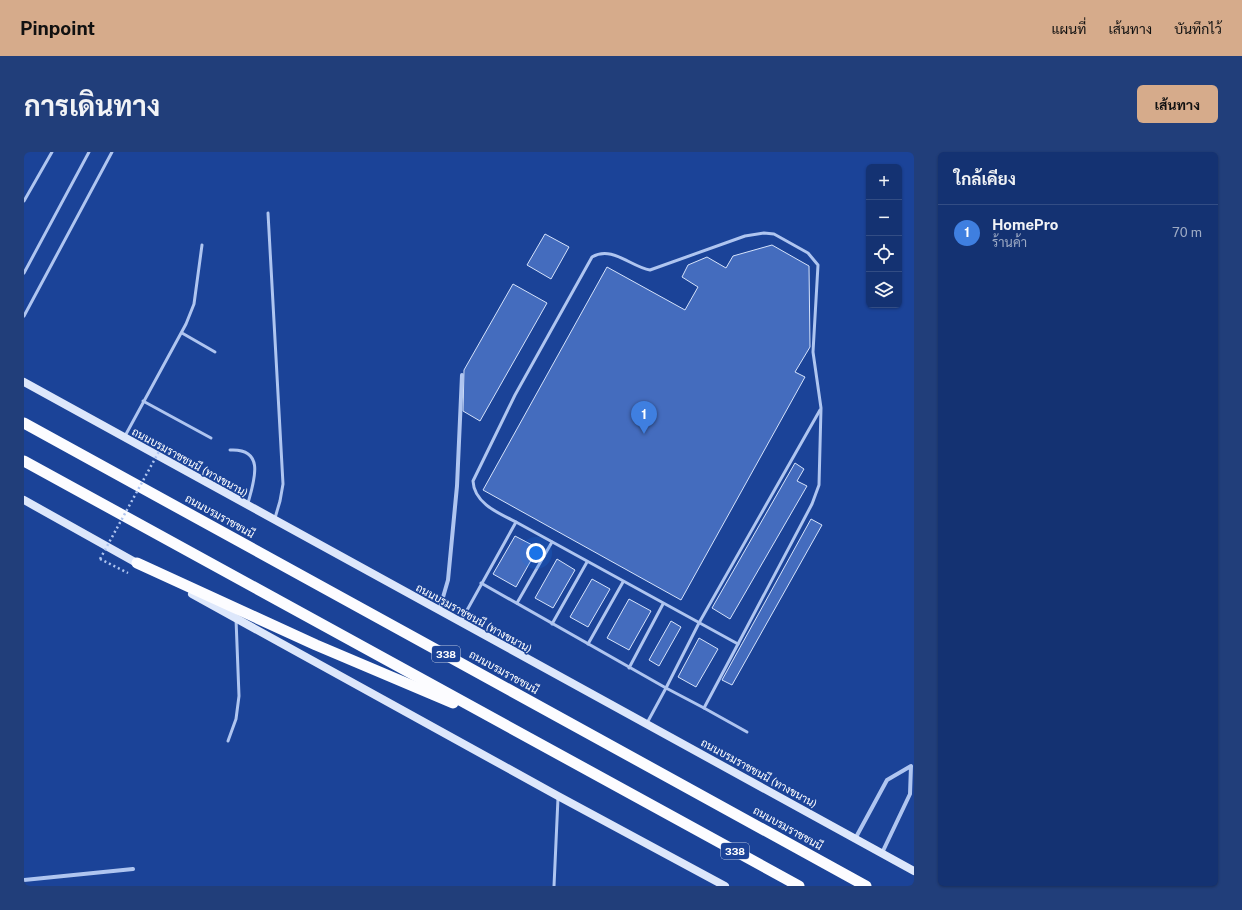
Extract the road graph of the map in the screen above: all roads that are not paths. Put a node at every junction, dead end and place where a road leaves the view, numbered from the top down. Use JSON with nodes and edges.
{"nodes":[{"id":1,"x":52,"y":152,"type":"edge"},
{"id":2,"x":89,"y":152,"type":"edge"},
{"id":3,"x":112,"y":152,"type":"edge"},
{"id":4,"x":24,"y":201,"type":"edge"},
{"id":5,"x":268,"y":213,"type":"dead end"},
{"id":6,"x":202,"y":245,"type":"dead end"},
{"id":7,"x":24,"y":273,"type":"edge"},
{"id":8,"x":24,"y":316,"type":"edge"},
{"id":9,"x":182,"y":333,"type":"junction"},
{"id":10,"x":215,"y":352,"type":"dead end"},
{"id":11,"x":462,"y":375,"type":"dead end"},
{"id":12,"x":24,"y":376,"type":"edge"},
{"id":13,"x":24,"y":382,"type":"edge"},
{"id":14,"x":40,"y":391,"type":"junction"},
{"id":15,"x":143,"y":401,"type":"junction"},
{"id":16,"x":821,"y":408,"type":"junction"},
{"id":17,"x":24,"y":423,"type":"edge"},
{"id":18,"x":124,"y":438,"type":"junction"},
{"id":19,"x":211,"y":438,"type":"dead end"},
{"id":20,"x":230,"y":450,"type":"dead end"},
{"id":21,"x":24,"y":461,"type":"edge"},
{"id":22,"x":24,"y":500,"type":"edge"},
{"id":23,"x":248,"y":506,"type":"junction"},
{"id":24,"x":274,"y":520,"type":"junction"},
{"id":25,"x":516,"y":522,"type":"junction"},
{"id":26,"x":552,"y":542,"type":"junction"},
{"id":27,"x":587,"y":562,"type":"junction"},
{"id":28,"x":138,"y":563,"type":"junction"},
{"id":29,"x":623,"y":582,"type":"junction"},
{"id":30,"x":481,"y":583,"type":"junction"},
{"id":31,"x":517,"y":603,"type":"junction"},
{"id":32,"x":663,"y":604,"type":"junction"},
{"id":33,"x":438,"y":611,"type":"junction"},
{"id":34,"x":236,"y":618,"type":"junction"},
{"id":35,"x":460,"y":623,"type":"junction"},
{"id":36,"x":699,"y":623,"type":"junction"},
{"id":37,"x":552,"y":624,"type":"junction"},
{"id":38,"x":588,"y":644,"type":"junction"},
{"id":39,"x":738,"y":644,"type":"junction"},
{"id":40,"x":629,"y":668,"type":"junction"},
{"id":41,"x":666,"y":688,"type":"junction"},
{"id":42,"x":704,"y":708,"type":"junction"},
{"id":43,"x":647,"y":724,"type":"junction"},
{"id":44,"x":505,"y":725,"type":"junction"},
{"id":45,"x":747,"y":732,"type":"dead end"},
{"id":46,"x":228,"y":741,"type":"dead end"},
{"id":47,"x":912,"y":764,"type":"edge"},
{"id":48,"x":558,"y":796,"type":"junction"},
{"id":49,"x":855,"y":839,"type":"junction"},
{"id":50,"x":882,"y":854,"type":"junction"},
{"id":51,"x":133,"y":869,"type":"dead end"},
{"id":52,"x":914,"y":871,"type":"edge"},
{"id":53,"x":24,"y":880,"type":"edge"},
{"id":54,"x":554,"y":886,"type":"edge"},
{"id":55,"x":725,"y":886,"type":"edge"},
{"id":56,"x":799,"y":886,"type":"edge"},
{"id":57,"x":866,"y":886,"type":"edge"}],
"edges":[{"from":1,"to":4,"type":"lane"},
{"from":2,"to":7,"type":"lane"},
{"from":3,"to":8,"type":"lane"},
{"from":5,"to":24,"type":"lane"},
{"from":6,"to":9,"type":"lane"},
{"from":9,"to":10,"type":"lane"},
{"from":9,"to":15,"type":"lane"},
{"from":11,"to":33,"type":"street"},
{"from":12,"to":14,"type":"lane"},
{"from":13,"to":14,"type":"main road","name":"ถนนบรมราชชนนี (ทางขนาน)"},
{"from":14,"to":18,"type":"main road","name":"ถนนบรมราชชนนี (ทางขนาน)"},
{"from":15,"to":18,"type":"lane"},
{"from":15,"to":19,"type":"lane"},
{"from":16,"to":25,"type":"lane"},
{"from":16,"to":36,"type":"lane"},
{"from":16,"to":39,"type":"lane"},
{"from":17,"to":57,"type":"highway","name":"ถนนบรมราชชนนี","number":"338"},
{"from":18,"to":23,"type":"main road","name":"ถนนบรมราชชนนี (ทางขนาน)"},
{"from":20,"to":23,"type":"lane"},
{"from":21,"to":44,"type":"highway","number":"338"},
{"from":22,"to":28,"type":"main road"},
{"from":23,"to":24,"type":"main road","name":"ถนนบรมราชชนนี (ทางขนาน)"},
{"from":24,"to":33,"type":"main road","name":"ถนนบรมราชชนนี (ทางขนาน)"},
{"from":25,"to":26,"type":"lane"},
{"from":25,"to":30,"type":"lane"},
{"from":26,"to":27,"type":"lane"},
{"from":26,"to":31,"type":"lane"},
{"from":27,"to":29,"type":"lane"},
{"from":27,"to":37,"type":"lane"},
{"from":28,"to":34,"type":"main road"},
{"from":28,"to":44,"type":"highway"},
{"from":29,"to":32,"type":"lane"},
{"from":29,"to":38,"type":"lane"},
{"from":30,"to":31,"type":"lane"},
{"from":30,"to":35,"type":"lane"},
{"from":31,"to":37,"type":"lane"},
{"from":32,"to":36,"type":"lane"},
{"from":32,"to":40,"type":"lane"},
{"from":33,"to":35,"type":"main road","name":"ถนนบรมราชชนนี (ทางขนาน)"},
{"from":34,"to":46,"type":"lane"},
{"from":34,"to":48,"type":"main road"},
{"from":35,"to":43,"type":"main road","name":"ถนนบรมราชชนนี (ทางขนาน)"},
{"from":36,"to":39,"type":"lane"},
{"from":36,"to":41,"type":"lane"},
{"from":37,"to":38,"type":"lane"},
{"from":38,"to":40,"type":"lane"},
{"from":39,"to":42,"type":"lane"},
{"from":40,"to":41,"type":"lane"},
{"from":41,"to":42,"type":"lane"},
{"from":41,"to":43,"type":"lane"},
{"from":42,"to":45,"type":"lane"},
{"from":43,"to":49,"type":"main road","name":"ถนนบรมราชชนนี (ทางขนาน)"},
{"from":44,"to":56,"type":"highway","number":"338"},
{"from":47,"to":49,"type":"street"},
{"from":47,"to":50,"type":"street"},
{"from":48,"to":54,"type":"lane"},
{"from":48,"to":55,"type":"main road"},
{"from":49,"to":50,"type":"main road","name":"ถนนบรมราชชนนี (ทางขนาน)"},
{"from":50,"to":52,"type":"main road","name":"ถนนบรมราชชนนี (ทางขนาน)"},
{"from":51,"to":53,"type":"street"}]}
